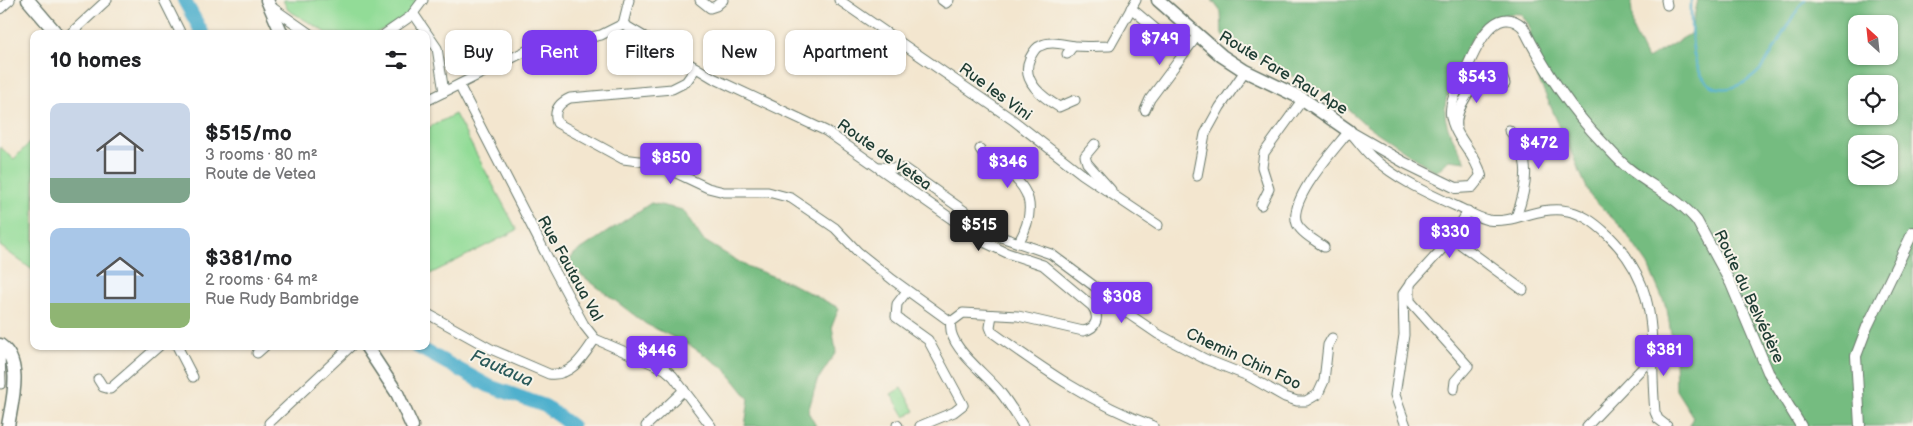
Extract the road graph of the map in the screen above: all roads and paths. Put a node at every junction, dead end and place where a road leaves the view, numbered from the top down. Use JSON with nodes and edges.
{"nodes":[{"id":1,"x":10,"y":0,"type":"edge"},
{"id":2,"x":29,"y":0,"type":"edge"},
{"id":3,"x":108,"y":0,"type":"edge"},
{"id":4,"x":164,"y":0,"type":"edge"},
{"id":5,"x":423,"y":0,"type":"edge"},
{"id":6,"x":629,"y":0,"type":"edge"},
{"id":7,"x":700,"y":0,"type":"edge"},
{"id":8,"x":723,"y":0,"type":"edge"},
{"id":9,"x":839,"y":0,"type":"edge"},
{"id":10,"x":942,"y":0,"type":"edge"},
{"id":11,"x":949,"y":0,"type":"edge"},
{"id":12,"x":1158,"y":0,"type":"edge"},
{"id":13,"x":268,"y":3,"type":"edge"},
{"id":14,"x":1133,"y":4,"type":"edge"},
{"id":15,"x":0,"y":9,"type":"edge"},
{"id":16,"x":413,"y":13,"type":"junction"},
{"id":17,"x":623,"y":24,"type":"junction"},
{"id":18,"x":54,"y":30,"type":"edge"},
{"id":19,"x":74,"y":30,"type":"edge"},
{"id":20,"x":180,"y":30,"type":"edge"},
{"id":21,"x":280,"y":30,"type":"edge"},
{"id":22,"x":305,"y":30,"type":"edge"},
{"id":23,"x":390,"y":30,"type":"edge"},
{"id":24,"x":425,"y":30,"type":"edge"},
{"id":25,"x":1158,"y":31,"type":"dead end"},
{"id":26,"x":1198,"y":36,"type":"junction"},
{"id":27,"x":430,"y":38,"type":"edge"},
{"id":28,"x":1073,"y":46,"type":"junction"},
{"id":29,"x":1067,"y":54,"type":"dead end"},
{"id":30,"x":696,"y":68,"type":"junction"},
{"id":31,"x":1245,"y":71,"type":"junction"},
{"id":32,"x":1505,"y":84,"type":"dead end"},
{"id":33,"x":459,"y":85,"type":"junction"},
{"id":34,"x":444,"y":92,"type":"junction"},
{"id":35,"x":430,"y":99,"type":"edge"},
{"id":36,"x":1304,"y":99,"type":"junction"},
{"id":37,"x":1075,"y":100,"type":"dead end"},
{"id":38,"x":1145,"y":110,"type":"dead end"},
{"id":39,"x":1509,"y":130,"type":"dead end"},
{"id":40,"x":1349,"y":131,"type":"junction"},
{"id":41,"x":1457,"y":131,"type":"junction"},
{"id":42,"x":1095,"y":144,"type":"dead end"},
{"id":43,"x":980,"y":149,"type":"dead end"},
{"id":44,"x":880,"y":167,"type":"junction"},
{"id":45,"x":1196,"y":176,"type":"dead end"},
{"id":46,"x":1118,"y":199,"type":"junction"},
{"id":47,"x":1261,"y":204,"type":"dead end"},
{"id":48,"x":1468,"y":211,"type":"junction"},
{"id":49,"x":1516,"y":216,"type":"junction"},
{"id":50,"x":1158,"y":225,"type":"dead end"},
{"id":51,"x":1913,"y":232,"type":"edge"},
{"id":52,"x":1452,"y":238,"type":"junction"},
{"id":53,"x":1018,"y":242,"type":"junction"},
{"id":54,"x":1324,"y":247,"type":"dead end"},
{"id":55,"x":1410,"y":283,"type":"junction"},
{"id":56,"x":1524,"y":290,"type":"dead end"},
{"id":57,"x":907,"y":291,"type":"junction"},
{"id":58,"x":430,"y":314,"type":"edge"},
{"id":59,"x":992,"y":315,"type":"junction"},
{"id":60,"x":951,"y":322,"type":"junction"},
{"id":61,"x":1332,"y":338,"type":"dead end"},
{"id":62,"x":595,"y":339,"type":"junction"},
{"id":63,"x":0,"y":345,"type":"edge"},
{"id":64,"x":154,"y":350,"type":"edge"},
{"id":65,"x":179,"y":350,"type":"edge"},
{"id":66,"x":260,"y":350,"type":"edge"},
{"id":67,"x":347,"y":350,"type":"edge"},
{"id":68,"x":372,"y":350,"type":"edge"},
{"id":69,"x":0,"y":353,"type":"edge"},
{"id":70,"x":256,"y":353,"type":"dead end"},
{"id":71,"x":1652,"y":358,"type":"junction"},
{"id":72,"x":193,"y":377,"type":"dead end"},
{"id":73,"x":98,"y":379,"type":"dead end"},
{"id":74,"x":1,"y":384,"type":"edge"},
{"id":75,"x":1454,"y":389,"type":"dead end"},
{"id":76,"x":684,"y":390,"type":"junction"},
{"id":77,"x":270,"y":423,"type":"dead end"},
{"id":78,"x":8,"y":426,"type":"edge"},
{"id":79,"x":412,"y":426,"type":"edge"},
{"id":80,"x":646,"y":426,"type":"edge"},
{"id":81,"x":711,"y":426,"type":"edge"},
{"id":82,"x":920,"y":426,"type":"edge"},
{"id":83,"x":1023,"y":426,"type":"edge"},
{"id":84,"x":1153,"y":426,"type":"edge"},
{"id":85,"x":1406,"y":426,"type":"edge"},
{"id":86,"x":1587,"y":426,"type":"edge"},
{"id":87,"x":1667,"y":426,"type":"edge"},
{"id":88,"x":1801,"y":426,"type":"edge"},
{"id":89,"x":1860,"y":426,"type":"edge"}],
"edges":[{"from":1,"to":15,"type":"street"},
{"from":2,"to":18,"type":"main road"},
{"from":3,"to":19,"type":"street"},
{"from":4,"to":20,"type":"street"},
{"from":5,"to":16,"type":"street"},
{"from":6,"to":17,"type":"street"},
{"from":7,"to":8,"type":"street"},
{"from":9,"to":46,"type":"street","name":"Rue les Vini"},
{"from":10,"to":11,"type":"street"},
{"from":12,"to":26,"type":"main road","name":"Route Fare Rau Ape"},
{"from":13,"to":21,"type":"main road"},
{"from":13,"to":22,"type":"street"},
{"from":14,"to":25,"type":"street"},
{"from":14,"to":28,"type":"street"},
{"from":16,"to":23,"type":"street"},
{"from":16,"to":24,"type":"street"},
{"from":17,"to":30,"type":"street","name":"Route de Vetea"},
{"from":17,"to":33,"type":"street"},
{"from":26,"to":31,"type":"main road","name":"Route Fare Rau Ape"},
{"from":26,"to":38,"type":"street"},
{"from":27,"to":34,"type":"street"},
{"from":28,"to":29,"type":"street"},
{"from":28,"to":37,"type":"street"},
{"from":30,"to":44,"type":"street","name":"Route de Vetea"},
{"from":30,"to":57,"type":"street"},
{"from":31,"to":36,"type":"main road","name":"Route Fare Rau Ape"},
{"from":31,"to":45,"type":"street"},
{"from":32,"to":41,"type":"street"},
{"from":33,"to":34,"type":"street"},
{"from":33,"to":62,"type":"street","name":"Rue Fautaua Val"},
{"from":34,"to":35,"type":"street"},
{"from":36,"to":40,"type":"main road","name":"Route Fare Rau Ape"},
{"from":36,"to":47,"type":"street"},
{"from":39,"to":49,"type":"street"},
{"from":40,"to":41,"type":"street","name":"Route du Belvédère"},
{"from":40,"to":48,"type":"street"},
{"from":40,"to":54,"type":"street"},
{"from":41,"to":88,"type":"street","name":"Route du Belvédère"},
{"from":42,"to":46,"type":"street"},
{"from":43,"to":53,"type":"street"},
{"from":44,"to":53,"type":"street","name":"Chemin Chin Foo"},
{"from":44,"to":59,"type":"street","name":"Route de Vetea"},
{"from":46,"to":50,"type":"street","name":"Rue les Vini"},
{"from":48,"to":49,"type":"street"},
{"from":48,"to":52,"type":"street"},
{"from":49,"to":71,"type":"street"},
{"from":51,"to":89,"type":"street"},
{"from":52,"to":55,"type":"street"},
{"from":52,"to":56,"type":"street"},
{"from":53,"to":61,"type":"street","name":"Chemin Chin Foo"},
{"from":55,"to":75,"type":"street"},
{"from":55,"to":85,"type":"street"},
{"from":57,"to":60,"type":"street"},
{"from":57,"to":82,"type":"street"},
{"from":58,"to":62,"type":"street","name":"Rue Fautaua Val"},
{"from":59,"to":60,"type":"street","name":"Route de Vetea"},
{"from":59,"to":84,"type":"street"},
{"from":60,"to":83,"type":"street"},
{"from":62,"to":76,"type":"street"},
{"from":63,"to":78,"type":"main road"},
{"from":64,"to":73,"type":"street"},
{"from":65,"to":72,"type":"street"},
{"from":66,"to":70,"type":"street"},
{"from":67,"to":77,"type":"street"},
{"from":68,"to":79,"type":"main road"},
{"from":69,"to":74,"type":"street"},
{"from":71,"to":86,"type":"street"},
{"from":71,"to":87,"type":"street"},
{"from":76,"to":80,"type":"street"},
{"from":76,"to":81,"type":"street"}]}
